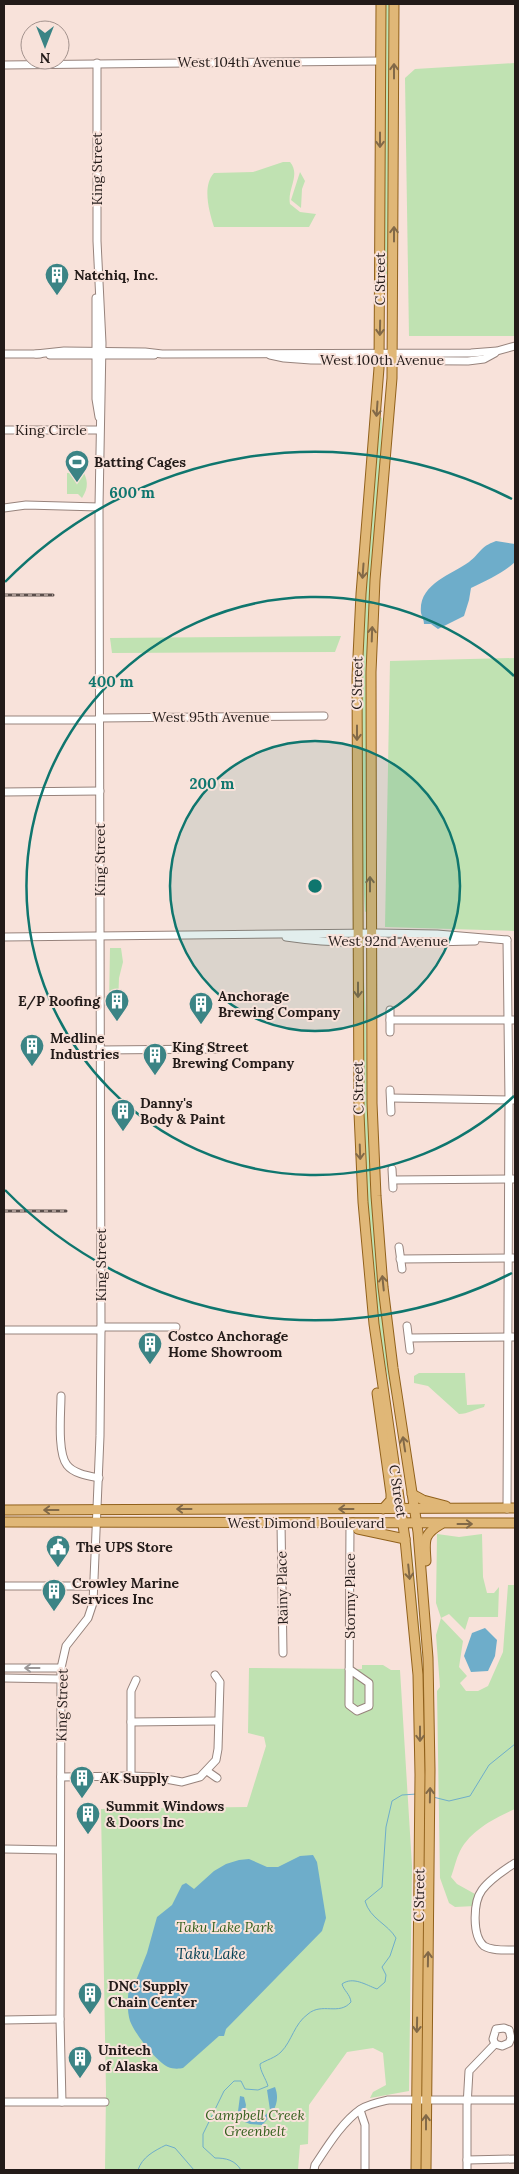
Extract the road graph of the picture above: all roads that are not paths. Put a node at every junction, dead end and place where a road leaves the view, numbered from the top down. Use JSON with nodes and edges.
{"nodes":[{"id":1,"x":381,"y":4,"type":"edge"},
{"id":2,"x":394,"y":4,"type":"edge"},
{"id":3,"x":381,"y":61,"type":"junction"},
{"id":4,"x":96,"y":63,"type":"junction"},
{"id":5,"x":4,"y":65,"type":"edge"},
{"id":6,"x":515,"y":346,"type":"edge"},
{"id":7,"x":316,"y":352,"type":"junction"},
{"id":8,"x":4,"y":354,"type":"edge"},
{"id":9,"x":99,"y":354,"type":"junction"},
{"id":10,"x":266,"y":354,"type":"junction"},
{"id":11,"x":379,"y":356,"type":"junction"},
{"id":12,"x":393,"y":356,"type":"junction"},
{"id":13,"x":292,"y":359,"type":"junction"},
{"id":14,"x":4,"y":430,"type":"edge"},
{"id":15,"x":99,"y":430,"type":"junction"},
{"id":16,"x":99,"y":507,"type":"junction"},
{"id":17,"x":4,"y":508,"type":"edge"},
{"id":18,"x":324,"y":716,"type":"dead end"},
{"id":19,"x":99,"y":719,"type":"junction"},
{"id":20,"x":4,"y":720,"type":"edge"},
{"id":21,"x":100,"y":791,"type":"junction"},
{"id":22,"x":4,"y":792,"type":"edge"},
{"id":23,"x":4,"y":937,"type":"edge"},
{"id":24,"x":100,"y":937,"type":"junction"},
{"id":25,"x":357,"y":937,"type":"junction"},
{"id":26,"x":371,"y":937,"type":"junction"},
{"id":27,"x":507,"y":940,"type":"junction"},
{"id":28,"x":515,"y":940,"type":"edge"},
{"id":29,"x":390,"y":1010,"type":"dead end"},
{"id":30,"x":390,"y":1020,"type":"junction"},
{"id":31,"x":512,"y":1020,"type":"edge"},
{"id":32,"x":390,"y":1032,"type":"dead end"},
{"id":33,"x":218,"y":1049,"type":"dead end"},
{"id":34,"x":100,"y":1050,"type":"junction"},
{"id":35,"x":512,"y":1100,"type":"edge"},
{"id":36,"x":391,"y":1112,"type":"dead end"},
{"id":37,"x":392,"y":1169,"type":"dead end"},
{"id":38,"x":507,"y":1178,"type":"junction"},
{"id":39,"x":515,"y":1179,"type":"edge"},
{"id":40,"x":393,"y":1180,"type":"junction"},
{"id":41,"x":394,"y":1188,"type":"dead end"},
{"id":42,"x":399,"y":1247,"type":"dead end"},
{"id":43,"x":507,"y":1258,"type":"junction"},
{"id":44,"x":515,"y":1258,"type":"edge"},
{"id":45,"x":400,"y":1259,"type":"junction"},
{"id":46,"x":402,"y":1269,"type":"dead end"},
{"id":47,"x":407,"y":1326,"type":"dead end"},
{"id":48,"x":176,"y":1327,"type":"dead end"},
{"id":49,"x":101,"y":1328,"type":"junction"},
{"id":50,"x":4,"y":1330,"type":"edge"},
{"id":51,"x":511,"y":1337,"type":"edge"},
{"id":52,"x":409,"y":1338,"type":"junction"},
{"id":53,"x":377,"y":1348,"type":"junction"},
{"id":54,"x":410,"y":1350,"type":"dead end"},
{"id":55,"x":61,"y":1396,"type":"dead end"},
{"id":56,"x":512,"y":1428,"type":"edge"},
{"id":57,"x":99,"y":1478,"type":"junction"},
{"id":58,"x":412,"y":1494,"type":"junction"},
{"id":59,"x":384,"y":1509,"type":"junction"},
{"id":60,"x":401,"y":1509,"type":"junction"},
{"id":61,"x":414,"y":1509,"type":"junction"},
{"id":62,"x":453,"y":1509,"type":"junction"},
{"id":63,"x":511,"y":1509,"type":"edge"},
{"id":64,"x":4,"y":1510,"type":"edge"},
{"id":65,"x":98,"y":1510,"type":"junction"},
{"id":66,"x":97,"y":1521,"type":"junction"},
{"id":67,"x":4,"y":1522,"type":"edge"},
{"id":68,"x":281,"y":1523,"type":"junction"},
{"id":69,"x":351,"y":1523,"type":"junction"},
{"id":70,"x":403,"y":1523,"type":"junction"},
{"id":71,"x":515,"y":1523,"type":"edge"},
{"id":72,"x":416,"y":1524,"type":"junction"},
{"id":73,"x":441,"y":1524,"type":"junction"},
{"id":74,"x":405,"y":1539,"type":"junction"},
{"id":75,"x":4,"y":1586,"type":"edge"},
{"id":76,"x":94,"y":1586,"type":"junction"},
{"id":77,"x":427,"y":1638,"type":"junction"},
{"id":78,"x":283,"y":1653,"type":"dead end"},
{"id":79,"x":4,"y":1668,"type":"edge"},
{"id":80,"x":61,"y":1668,"type":"junction"},
{"id":81,"x":349,"y":1669,"type":"junction"},
{"id":82,"x":215,"y":1675,"type":"dead end"},
{"id":83,"x":4,"y":1678,"type":"edge"},
{"id":84,"x":61,"y":1678,"type":"junction"},
{"id":85,"x":136,"y":1680,"type":"dead end"},
{"id":86,"x":218,"y":1721,"type":"junction"},
{"id":87,"x":131,"y":1722,"type":"junction"},
{"id":88,"x":207,"y":1771,"type":"junction"},
{"id":89,"x":131,"y":1776,"type":"junction"},
{"id":90,"x":61,"y":1777,"type":"junction"},
{"id":91,"x":217,"y":1778,"type":"dead end"},
{"id":92,"x":424,"y":1819,"type":"junction"},
{"id":93,"x":4,"y":1850,"type":"edge"},
{"id":94,"x":60,"y":1850,"type":"junction"},
{"id":95,"x":515,"y":1863,"type":"edge"},
{"id":96,"x":515,"y":1950,"type":"edge"},
{"id":97,"x":60,"y":2019,"type":"junction"},
{"id":98,"x":4,"y":2020,"type":"edge"},
{"id":99,"x":515,"y":2024,"type":"edge"},
{"id":100,"x":509,"y":2030,"type":"junction"},
{"id":101,"x":495,"y":2044,"type":"junction"},
{"id":102,"x":417,"y":2100,"type":"junction"},
{"id":103,"x":427,"y":2100,"type":"junction"},
{"id":104,"x":467,"y":2100,"type":"junction"},
{"id":105,"x":515,"y":2100,"type":"edge"},
{"id":106,"x":4,"y":2102,"type":"edge"},
{"id":107,"x":62,"y":2102,"type":"junction"},
{"id":108,"x":105,"y":2102,"type":"dead end"},
{"id":109,"x":360,"y":2110,"type":"junction"},
{"id":110,"x":515,"y":2159,"type":"edge"},
{"id":111,"x":467,"y":2160,"type":"junction"},
{"id":112,"x":314,"y":2170,"type":"edge"},
{"id":113,"x":365,"y":2170,"type":"edge"},
{"id":114,"x":416,"y":2170,"type":"edge"},
{"id":115,"x":426,"y":2170,"type":"edge"},
{"id":116,"x":467,"y":2170,"type":"edge"}],
"edges":[{"from":1,"to":3,"type":"main road","name":"C Street"},
{"from":12,"to":2,"type":"main road","name":"C Street","one_way":true},
{"from":3,"to":4,"type":"street","name":"West 104th Avenue"},
{"from":3,"to":11,"type":"main road","name":"C Street","one_way":true},
{"from":4,"to":5,"type":"street","name":"West 104th Avenue"},
{"from":4,"to":9,"type":"street","name":"King Street"},
{"from":6,"to":12,"type":"street","name":"West 100th Avenue"},
{"from":7,"to":10,"type":"street","name":"West 100th Avenue"},
{"from":7,"to":11,"type":"street","name":"West 100th Avenue"},
{"from":7,"to":13,"type":"street"},
{"from":8,"to":9,"type":"street","name":"West 100th Avenue"},
{"from":9,"to":10,"type":"street","name":"West 100th Avenue"},
{"from":9,"to":15,"type":"street","name":"King Street"},
{"from":10,"to":13,"type":"street","name":"West 100th Avenue"},
{"from":11,"to":12,"type":"street","name":"West 100th Avenue"},
{"from":11,"to":13,"type":"street","name":"West 100th Avenue"},
{"from":11,"to":25,"type":"main road","name":"C Street","one_way":true},
{"from":26,"to":12,"type":"main road","name":"C Street","one_way":true},
{"from":14,"to":15,"type":"street","name":"King Circle"},
{"from":15,"to":16,"type":"street","name":"King Street"},
{"from":16,"to":17,"type":"street"},
{"from":16,"to":19,"type":"street","name":"King Street"},
{"from":18,"to":19,"type":"street","name":"West 95th Avenue"},
{"from":19,"to":20,"type":"street","name":"West 95th Avenue"},
{"from":19,"to":21,"type":"street","name":"King Street"},
{"from":21,"to":22,"type":"street"},
{"from":21,"to":24,"type":"street","name":"King Street"},
{"from":23,"to":24,"type":"street","name":"West 92nd Avenue"},
{"from":24,"to":25,"type":"street","name":"West 92nd Avenue"},
{"from":24,"to":34,"type":"street","name":"King Street"},
{"from":25,"to":26,"type":"street","name":"West 92nd Avenue"},
{"from":25,"to":53,"type":"main road","name":"C Street","one_way":true},
{"from":26,"to":27,"type":"street","name":"West 92nd Avenue"},
{"from":58,"to":26,"type":"main road","name":"C Street","one_way":true},
{"from":27,"to":28,"type":"street","name":"West 92nd Avenue"},
{"from":27,"to":31,"type":"street"},
{"from":29,"to":30,"type":"street"},
{"from":30,"to":31,"type":"street"},
{"from":30,"to":32,"type":"street"},
{"from":31,"to":35,"type":"street"},
{"from":33,"to":34,"type":"street"},
{"from":34,"to":49,"type":"street","name":"King Street"},
{"from":35,"to":36,"type":"street"},
{"from":35,"to":38,"type":"street"},
{"from":37,"to":40,"type":"street"},
{"from":38,"to":39,"type":"street"},
{"from":38,"to":40,"type":"street"},
{"from":38,"to":43,"type":"street"},
{"from":40,"to":41,"type":"street"},
{"from":42,"to":45,"type":"street"},
{"from":43,"to":44,"type":"street"},
{"from":43,"to":45,"type":"street"},
{"from":43,"to":51,"type":"street"},
{"from":45,"to":46,"type":"street"},
{"from":47,"to":52,"type":"street"},
{"from":48,"to":49,"type":"street"},
{"from":49,"to":50,"type":"street"},
{"from":49,"to":57,"type":"street","name":"King Street"},
{"from":51,"to":52,"type":"street"},
{"from":51,"to":56,"type":"street"},
{"from":52,"to":54,"type":"street"},
{"from":53,"to":59,"type":"main road"},
{"from":53,"to":60,"type":"main road","name":"C Street"},
{"from":55,"to":57,"type":"street"},
{"from":56,"to":63,"type":"street"},
{"from":57,"to":65,"type":"street","name":"King Street"},
{"from":58,"to":61,"type":"main road","name":"C Street"},
{"from":58,"to":62,"type":"main road"},
{"from":59,"to":60,"type":"main road","name":"West Dimond Boulevard"},
{"from":59,"to":65,"type":"main road","name":"West Dimond Boulevard","one_way":true},
{"from":60,"to":61,"type":"main road","name":"West Dimond Boulevard"},
{"from":60,"to":70,"type":"main road","name":"C Street"},
{"from":61,"to":62,"type":"main road","name":"West Dimond Boulevard"},
{"from":61,"to":72,"type":"main road","name":"C Street"},
{"from":62,"to":63,"type":"main road","name":"West Dimond Boulevard"},
{"from":65,"to":64,"type":"main road","name":"West Dimond Boulevard","one_way":true},
{"from":65,"to":66,"type":"street","name":"King Street"},
{"from":66,"to":67,"type":"main road","name":"West Dimond Boulevard"},
{"from":66,"to":68,"type":"main road","name":"West Dimond Boulevard"},
{"from":66,"to":76,"type":"street","name":"King Street"},
{"from":68,"to":69,"type":"main road","name":"West Dimond Boulevard"},
{"from":68,"to":78,"type":"street","name":"Rainy Place"},
{"from":69,"to":70,"type":"main road","name":"West Dimond Boulevard"},
{"from":69,"to":74,"type":"main road"},
{"from":69,"to":81,"type":"street","name":"Stormy Place"},
{"from":70,"to":72,"type":"main road","name":"West Dimond Boulevard"},
{"from":70,"to":74,"type":"main road","name":"C Street"},
{"from":73,"to":71,"type":"main road","name":"West Dimond Boulevard","one_way":true},
{"from":72,"to":73,"type":"main road","name":"West Dimond Boulevard"},
{"from":72,"to":77,"type":"main road","name":"C Street"},
{"from":73,"to":77,"type":"main road"},
{"from":74,"to":92,"type":"main road","name":"C Street","one_way":true},
{"from":75,"to":76,"type":"street"},
{"from":76,"to":80,"type":"street","name":"King Street"},
{"from":92,"to":77,"type":"main road","name":"C Street","one_way":true},
{"from":80,"to":79,"type":"street","one_way":true},
{"from":80,"to":84,"type":"street","name":"King Street"},
{"from":81,"to":81,"type":"street","name":"Stormy Place"},
{"from":82,"to":86,"type":"street"},
{"from":83,"to":84,"type":"street"},
{"from":84,"to":90,"type":"street","name":"King Street"},
{"from":85,"to":87,"type":"street"},
{"from":86,"to":87,"type":"street"},
{"from":86,"to":88,"type":"street"},
{"from":87,"to":89,"type":"street"},
{"from":88,"to":89,"type":"street"},
{"from":88,"to":91,"type":"street"},
{"from":89,"to":90,"type":"street"},
{"from":90,"to":94,"type":"street","name":"King Street"},
{"from":92,"to":102,"type":"main road","name":"C Street","one_way":true},
{"from":103,"to":92,"type":"main road","name":"C Street","one_way":true},
{"from":93,"to":94,"type":"street"},
{"from":94,"to":97,"type":"street","name":"King Street"},
{"from":95,"to":96,"type":"street"},
{"from":97,"to":98,"type":"street"},
{"from":97,"to":107,"type":"street","name":"King Street"},
{"from":99,"to":100,"type":"street"},
{"from":100,"to":101,"type":"street"},
{"from":100,"to":101,"type":"street"},
{"from":101,"to":104,"type":"street"},
{"from":102,"to":103,"type":"street"},
{"from":102,"to":109,"type":"street"},
{"from":102,"to":114,"type":"main road","name":"C Street"},
{"from":103,"to":104,"type":"street"},
{"from":115,"to":103,"type":"main road","name":"C Street","one_way":true},
{"from":104,"to":105,"type":"street"},
{"from":104,"to":111,"type":"street"},
{"from":106,"to":107,"type":"street"},
{"from":107,"to":108,"type":"street"},
{"from":109,"to":112,"type":"street"},
{"from":109,"to":113,"type":"street"},
{"from":110,"to":111,"type":"street"},
{"from":111,"to":116,"type":"street"}]}
